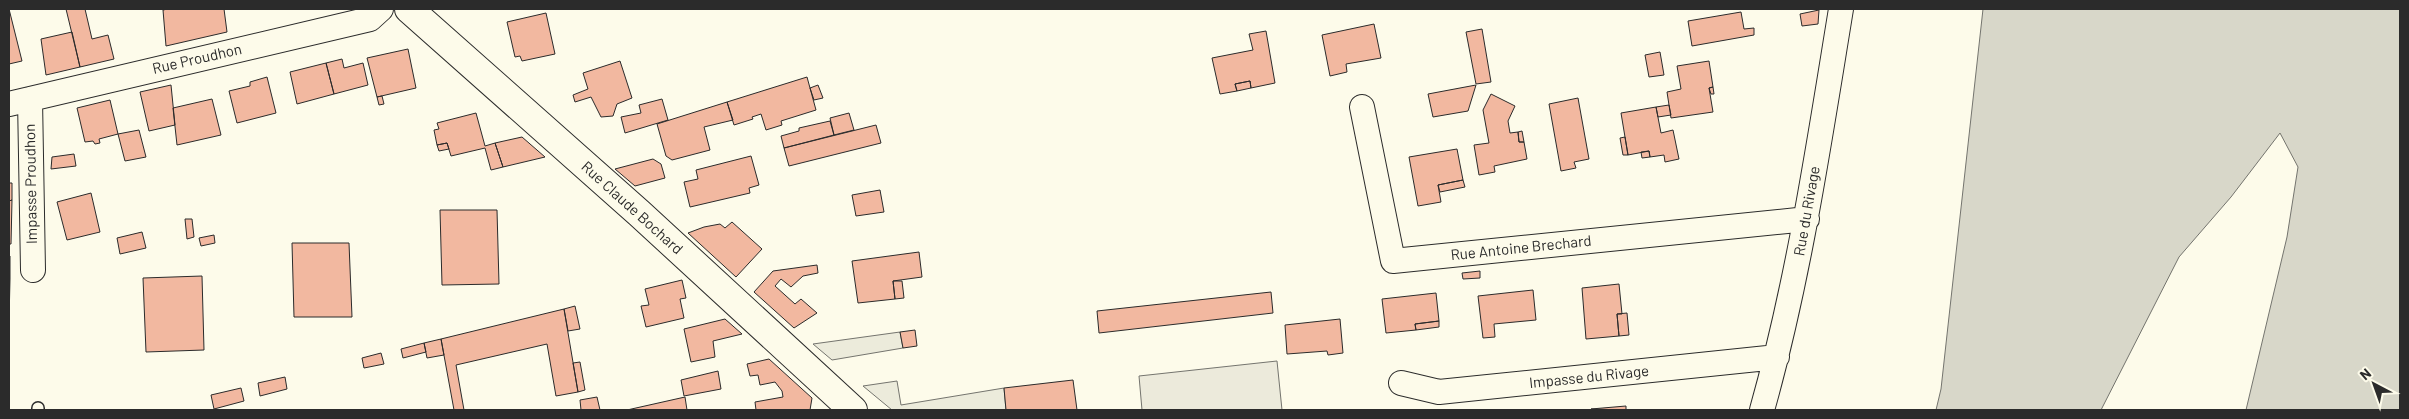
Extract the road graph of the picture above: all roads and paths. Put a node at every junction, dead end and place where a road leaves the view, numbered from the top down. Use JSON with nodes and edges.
{"nodes":[{"id":1,"x":381,"y":9,"type":"edge"},
{"id":2,"x":409,"y":9,"type":"edge"},
{"id":3,"x":1841,"y":9,"type":"edge"},
{"id":4,"x":19,"y":101,"type":"edge"},
{"id":5,"x":1362,"y":107,"type":"dead end"},
{"id":6,"x":1807,"y":219,"type":"junction"},
{"id":7,"x":33,"y":270,"type":"dead end"},
{"id":8,"x":1777,"y":357,"type":"junction"},
{"id":9,"x":1401,"y":383,"type":"dead end"},
{"id":10,"x":854,"y":410,"type":"edge"},
{"id":11,"x":1762,"y":410,"type":"edge"}],
"edges":[{"from":1,"to":4,"type":"street","name":"Rue Proudhon"},
{"from":2,"to":10,"type":"main road","name":"Rue Claude Bochard"},
{"from":3,"to":6,"type":"street","name":"Rue du Rivage"},
{"from":4,"to":7,"type":"street","name":"Impasse Proudhon"},
{"from":5,"to":6,"type":"street","name":"Rue Antoine Brechard"},
{"from":6,"to":8,"type":"street","name":"Rue du Rivage"},
{"from":8,"to":9,"type":"street","name":"Impasse du Rivage"},
{"from":8,"to":11,"type":"street","name":"Rue du Rivage"}]}
